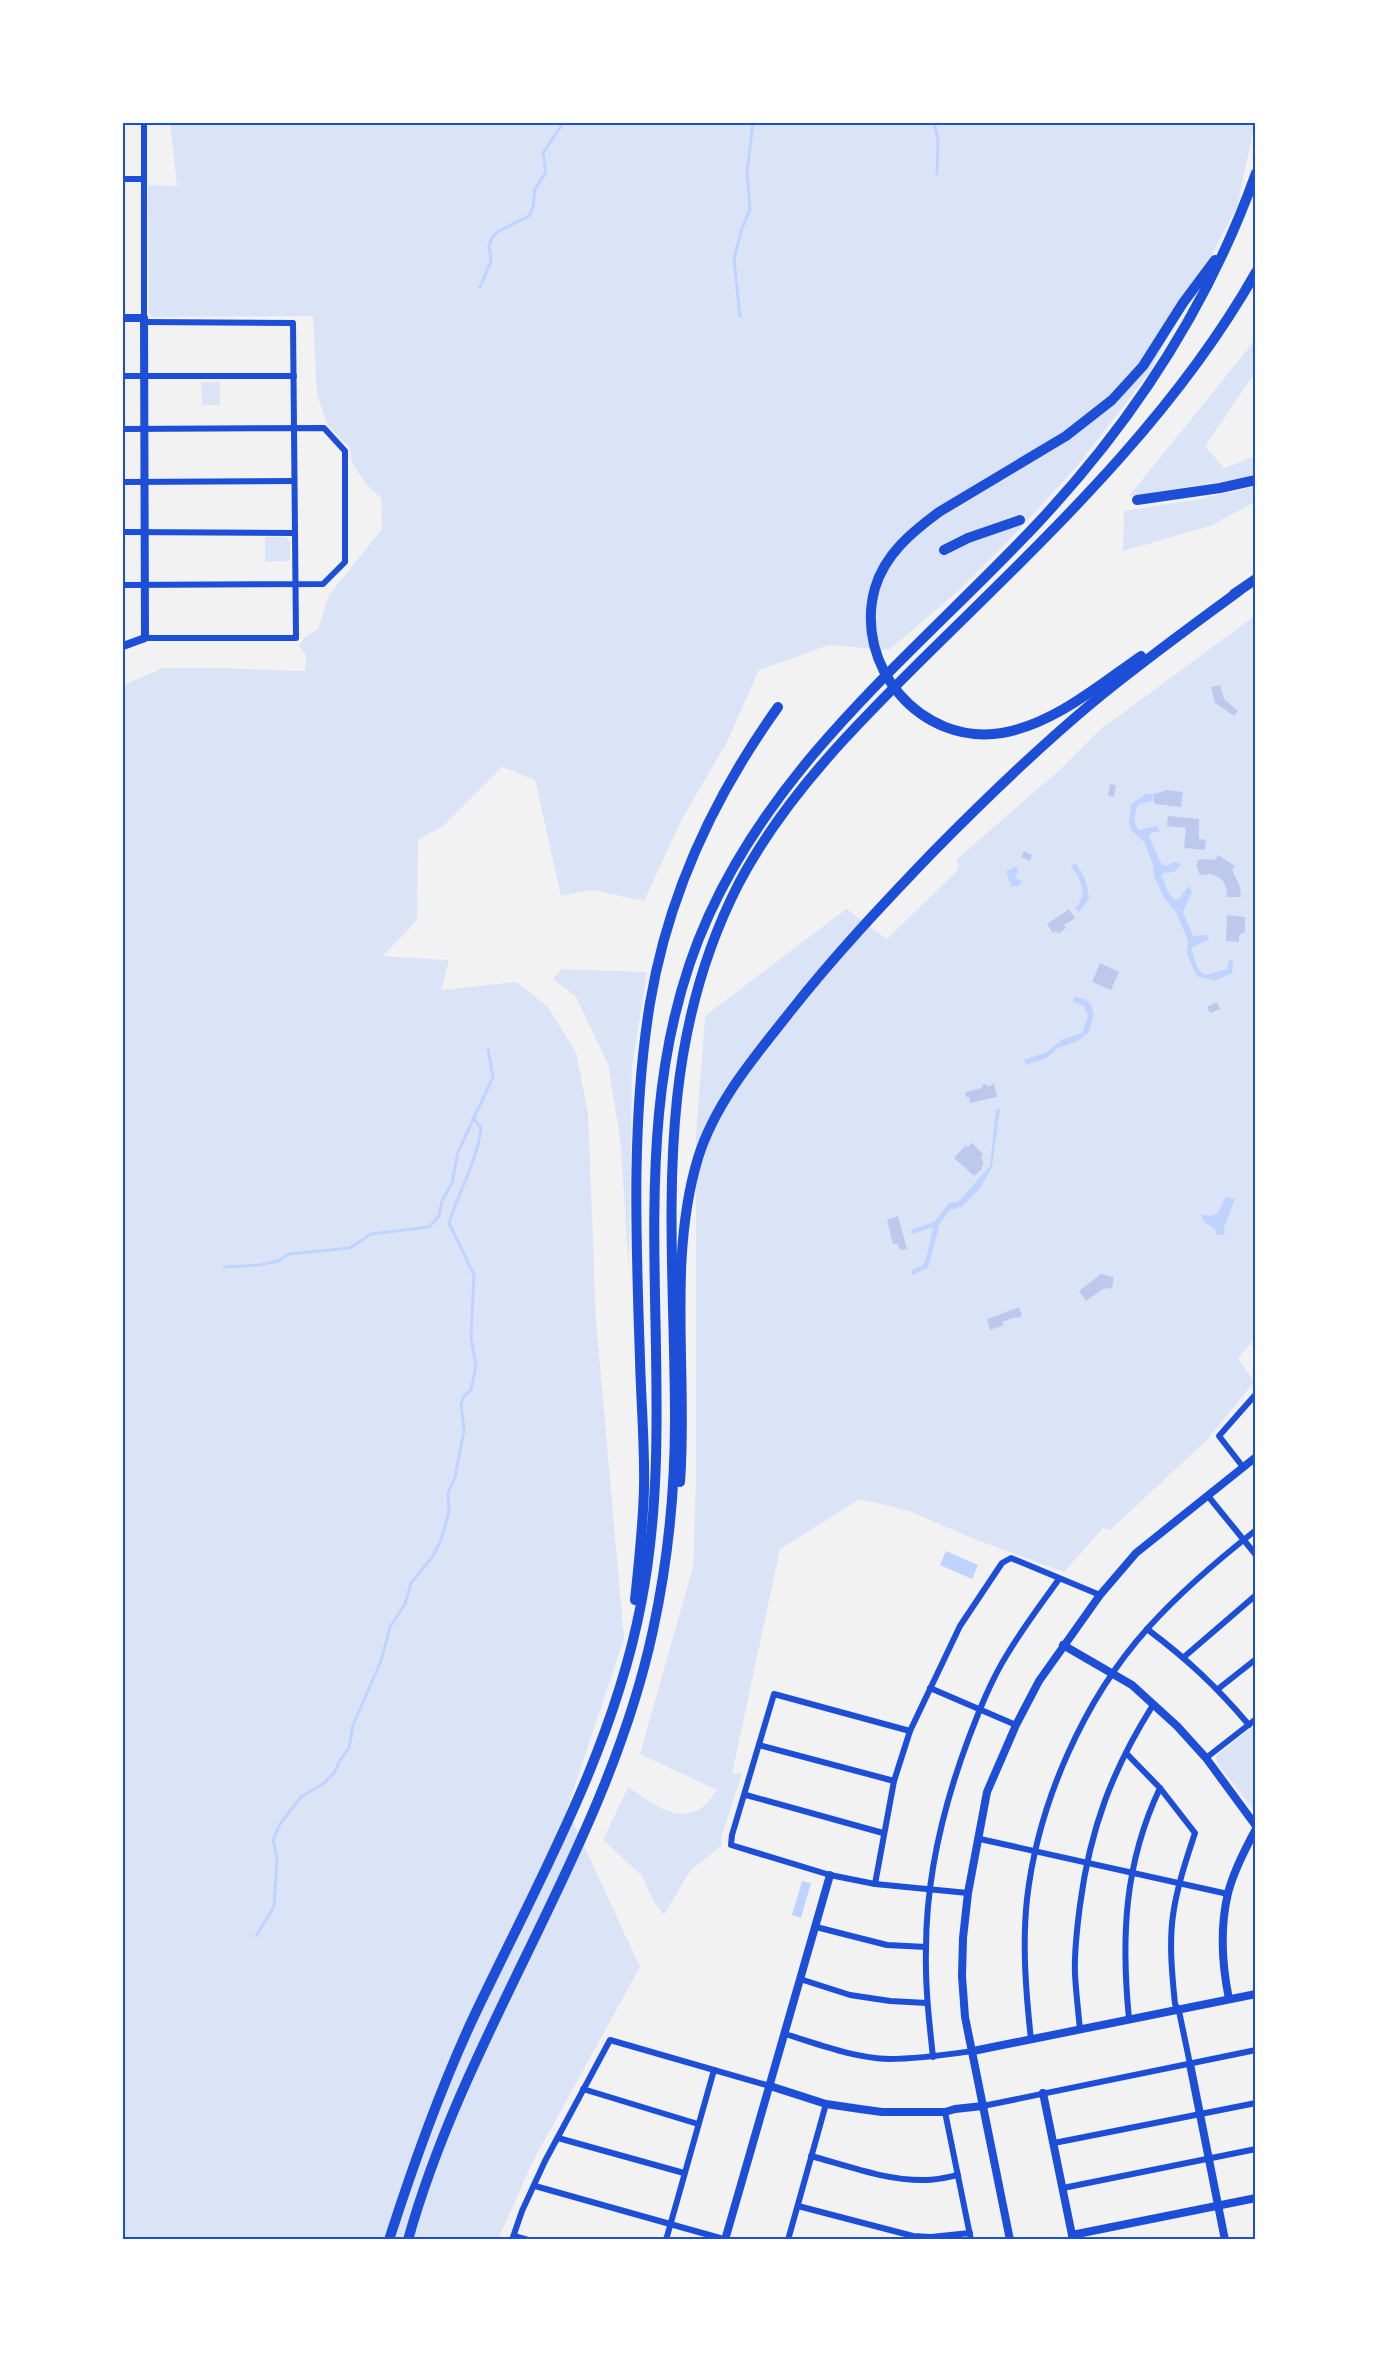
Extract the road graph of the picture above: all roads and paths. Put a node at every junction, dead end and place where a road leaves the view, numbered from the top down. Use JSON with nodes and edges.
{"nodes":[{"id":1,"x":144,"y":123,"type":"edge"},
{"id":2,"x":1256,"y":173,"type":"edge"},
{"id":3,"x":123,"y":179,"type":"edge"},
{"id":4,"x":144,"y":179,"type":"junction"},
{"id":5,"x":1230,"y":240,"type":"junction"},
{"id":6,"x":1256,"y":272,"type":"edge"},
{"id":7,"x":123,"y":318,"type":"edge"},
{"id":8,"x":144,"y":320,"type":"junction"},
{"id":9,"x":123,"y":376,"type":"edge"},
{"id":10,"x":145,"y":376,"type":"junction"},
{"id":11,"x":294,"y":376,"type":"junction"},
{"id":12,"x":294,"y":428,"type":"junction"},
{"id":13,"x":123,"y":429,"type":"edge"},
{"id":14,"x":144,"y":429,"type":"junction"},
{"id":15,"x":1256,"y":480,"type":"edge"},
{"id":16,"x":294,"y":481,"type":"junction"},
{"id":17,"x":123,"y":482,"type":"edge"},
{"id":18,"x":144,"y":482,"type":"junction"},
{"id":19,"x":1137,"y":501,"type":"dead end"},
{"id":20,"x":1020,"y":520,"type":"dead end"},
{"id":21,"x":144,"y":531,"type":"junction"},
{"id":22,"x":123,"y":532,"type":"edge"},
{"id":23,"x":294,"y":533,"type":"junction"},
{"id":24,"x":944,"y":550,"type":"dead end"},
{"id":25,"x":1256,"y":579,"type":"edge"},
{"id":26,"x":295,"y":584,"type":"junction"},
{"id":27,"x":123,"y":585,"type":"edge"},
{"id":28,"x":144,"y":585,"type":"junction"},
{"id":29,"x":1239,"y":591,"type":"junction"},
{"id":30,"x":145,"y":638,"type":"junction"},
{"id":31,"x":123,"y":646,"type":"edge"},
{"id":32,"x":778,"y":707,"type":"dead end"},
{"id":33,"x":1256,"y":1394,"type":"edge"},
{"id":34,"x":1256,"y":1457,"type":"edge"},
{"id":35,"x":1243,"y":1467,"type":"junction"},
{"id":36,"x":1208,"y":1496,"type":"junction"},
{"id":37,"x":1256,"y":1530,"type":"edge"},
{"id":38,"x":1244,"y":1539,"type":"junction"},
{"id":39,"x":1256,"y":1555,"type":"edge"},
{"id":40,"x":664,"y":1576,"type":"junction"},
{"id":41,"x":1059,"y":1578,"type":"junction"},
{"id":42,"x":1100,"y":1595,"type":"junction"},
{"id":43,"x":1256,"y":1595,"type":"edge"},
{"id":44,"x":1147,"y":1629,"type":"junction"},
{"id":45,"x":1063,"y":1645,"type":"junction"},
{"id":46,"x":630,"y":1654,"type":"junction"},
{"id":47,"x":1184,"y":1657,"type":"junction"},
{"id":48,"x":1256,"y":1659,"type":"edge"},
{"id":49,"x":1112,"y":1673,"type":"junction"},
{"id":50,"x":930,"y":1688,"type":"junction"},
{"id":51,"x":1218,"y":1689,"type":"junction"},
{"id":52,"x":1153,"y":1705,"type":"junction"},
{"id":53,"x":980,"y":1710,"type":"junction"},
{"id":54,"x":1256,"y":1719,"type":"edge"},
{"id":55,"x":1016,"y":1725,"type":"junction"},
{"id":56,"x":1249,"y":1725,"type":"junction"},
{"id":57,"x":910,"y":1731,"type":"junction"},
{"id":58,"x":759,"y":1745,"type":"junction"},
{"id":59,"x":1126,"y":1753,"type":"junction"},
{"id":60,"x":1206,"y":1758,"type":"junction"},
{"id":61,"x":894,"y":1781,"type":"junction"},
{"id":62,"x":1160,"y":1788,"type":"junction"},
{"id":63,"x":746,"y":1795,"type":"junction"},
{"id":64,"x":1256,"y":1827,"type":"edge"},
{"id":65,"x":883,"y":1833,"type":"junction"},
{"id":66,"x":980,"y":1839,"type":"junction"},
{"id":67,"x":1036,"y":1852,"type":"junction"},
{"id":68,"x":1086,"y":1862,"type":"junction"},
{"id":69,"x":1132,"y":1872,"type":"junction"},
{"id":70,"x":830,"y":1875,"type":"junction"},
{"id":71,"x":1180,"y":1883,"type":"junction"},
{"id":72,"x":875,"y":1884,"type":"junction"},
{"id":73,"x":930,"y":1891,"type":"junction"},
{"id":74,"x":968,"y":1893,"type":"junction"},
{"id":75,"x":1228,"y":1894,"type":"junction"},
{"id":76,"x":816,"y":1928,"type":"junction"},
{"id":77,"x":926,"y":1947,"type":"junction"},
{"id":78,"x":800,"y":1979,"type":"junction"},
{"id":79,"x":1256,"y":1994,"type":"edge"},
{"id":80,"x":1229,"y":1999,"type":"junction"},
{"id":81,"x":927,"y":2003,"type":"junction"},
{"id":82,"x":1179,"y":2011,"type":"junction"},
{"id":83,"x":1129,"y":2019,"type":"junction"},
{"id":84,"x":1080,"y":2029,"type":"junction"},
{"id":85,"x":785,"y":2034,"type":"junction"},
{"id":86,"x":1031,"y":2040,"type":"junction"},
{"id":87,"x":1256,"y":2050,"type":"edge"},
{"id":88,"x":973,"y":2051,"type":"junction"},
{"id":89,"x":933,"y":2057,"type":"junction"},
{"id":90,"x":1190,"y":2064,"type":"junction"},
{"id":91,"x":714,"y":2070,"type":"junction"},
{"id":92,"x":770,"y":2086,"type":"junction"},
{"id":93,"x":583,"y":2089,"type":"junction"},
{"id":94,"x":1043,"y":2093,"type":"junction"},
{"id":95,"x":1256,"y":2103,"type":"edge"},
{"id":96,"x":826,"y":2104,"type":"junction"},
{"id":97,"x":983,"y":2106,"type":"junction"},
{"id":98,"x":945,"y":2112,"type":"junction"},
{"id":99,"x":1198,"y":2114,"type":"junction"},
{"id":100,"x":698,"y":2124,"type":"junction"},
{"id":101,"x":558,"y":2138,"type":"junction"},
{"id":102,"x":1054,"y":2143,"type":"junction"},
{"id":103,"x":1256,"y":2149,"type":"edge"},
{"id":104,"x":811,"y":2156,"type":"junction"},
{"id":105,"x":1209,"y":2158,"type":"junction"},
{"id":106,"x":684,"y":2173,"type":"junction"},
{"id":107,"x":958,"y":2175,"type":"junction"},
{"id":108,"x":535,"y":2186,"type":"junction"},
{"id":109,"x":1063,"y":2188,"type":"junction"},
{"id":110,"x":1256,"y":2198,"type":"edge"},
{"id":111,"x":798,"y":2206,"type":"junction"},
{"id":112,"x":1219,"y":2206,"type":"junction"},
{"id":113,"x":670,"y":2224,"type":"junction"},
{"id":114,"x":971,"y":2237,"type":"edge"},
{"id":115,"x":1073,"y":2237,"type":"edge"},
{"id":116,"x":513,"y":2238,"type":"edge"},
{"id":117,"x":389,"y":2240,"type":"edge"},
{"id":118,"x":408,"y":2240,"type":"edge"},
{"id":119,"x":528,"y":2240,"type":"edge"},
{"id":120,"x":666,"y":2240,"type":"edge"},
{"id":121,"x":726,"y":2240,"type":"edge"},
{"id":122,"x":788,"y":2240,"type":"edge"},
{"id":123,"x":1010,"y":2240,"type":"edge"},
{"id":124,"x":1225,"y":2240,"type":"edge"}],
"edges":[{"from":1,"to":4,"type":"street"},
{"from":2,"to":5,"type":"highway"},
{"from":3,"to":4,"type":"street"},
{"from":4,"to":8,"type":"street"},
{"from":5,"to":29,"type":"highway"},
{"from":5,"to":46,"type":"highway"},
{"from":6,"to":40,"type":"highway"},
{"from":7,"to":8,"type":"street"},
{"from":8,"to":10,"type":"street"},
{"from":8,"to":11,"type":"street"},
{"from":9,"to":10,"type":"street"},
{"from":10,"to":11,"type":"street"},
{"from":10,"to":14,"type":"street"},
{"from":11,"to":12,"type":"street"},
{"from":12,"to":14,"type":"street"},
{"from":12,"to":16,"type":"street"},
{"from":12,"to":26,"type":"street"},
{"from":13,"to":14,"type":"street"},
{"from":14,"to":18,"type":"street"},
{"from":15,"to":19,"type":"highway"},
{"from":16,"to":18,"type":"street"},
{"from":16,"to":23,"type":"street"},
{"from":17,"to":18,"type":"street"},
{"from":18,"to":21,"type":"street"},
{"from":20,"to":24,"type":"highway"},
{"from":21,"to":22,"type":"street"},
{"from":21,"to":23,"type":"street"},
{"from":21,"to":28,"type":"street"},
{"from":23,"to":26,"type":"street"},
{"from":25,"to":29,"type":"highway"},
{"from":26,"to":28,"type":"street"},
{"from":26,"to":30,"type":"street"},
{"from":27,"to":28,"type":"street"},
{"from":28,"to":30,"type":"street"},
{"from":29,"to":40,"type":"highway"},
{"from":30,"to":31,"type":"street"},
{"from":32,"to":46,"type":"highway"},
{"from":33,"to":35,"type":"street"},
{"from":34,"to":35,"type":"street"},
{"from":35,"to":36,"type":"street"},
{"from":36,"to":38,"type":"street"},
{"from":36,"to":42,"type":"street"},
{"from":37,"to":38,"type":"street"},
{"from":38,"to":39,"type":"street"},
{"from":38,"to":44,"type":"street"},
{"from":40,"to":118,"type":"highway"},
{"from":41,"to":42,"type":"street"},
{"from":41,"to":50,"type":"street"},
{"from":41,"to":53,"type":"street"},
{"from":42,"to":45,"type":"street"},
{"from":43,"to":47,"type":"street"},
{"from":44,"to":47,"type":"street"},
{"from":44,"to":49,"type":"street"},
{"from":45,"to":49,"type":"street"},
{"from":45,"to":55,"type":"street"},
{"from":46,"to":117,"type":"highway"},
{"from":47,"to":51,"type":"street"},
{"from":48,"to":51,"type":"street"},
{"from":49,"to":52,"type":"street"},
{"from":49,"to":67,"type":"street"},
{"from":50,"to":53,"type":"street"},
{"from":50,"to":57,"type":"street"},
{"from":51,"to":56,"type":"street"},
{"from":52,"to":59,"type":"street"},
{"from":52,"to":60,"type":"street"},
{"from":53,"to":55,"type":"street"},
{"from":53,"to":73,"type":"street"},
{"from":54,"to":56,"type":"street"},
{"from":55,"to":66,"type":"street"},
{"from":56,"to":60,"type":"street"},
{"from":57,"to":58,"type":"street"},
{"from":57,"to":61,"type":"street"},
{"from":58,"to":61,"type":"street"},
{"from":58,"to":63,"type":"street"},
{"from":59,"to":62,"type":"street"},
{"from":59,"to":68,"type":"street"},
{"from":60,"to":64,"type":"street"},
{"from":61,"to":65,"type":"street"},
{"from":62,"to":69,"type":"street"},
{"from":62,"to":71,"type":"street"},
{"from":63,"to":65,"type":"street"},
{"from":63,"to":70,"type":"street"},
{"from":64,"to":75,"type":"street"},
{"from":65,"to":72,"type":"street"},
{"from":66,"to":67,"type":"street"},
{"from":66,"to":74,"type":"street"},
{"from":67,"to":68,"type":"street"},
{"from":67,"to":86,"type":"street"},
{"from":68,"to":69,"type":"street"},
{"from":68,"to":84,"type":"street"},
{"from":69,"to":71,"type":"street"},
{"from":69,"to":83,"type":"street"},
{"from":70,"to":72,"type":"street"},
{"from":70,"to":76,"type":"street"},
{"from":71,"to":75,"type":"street"},
{"from":71,"to":82,"type":"street"},
{"from":72,"to":73,"type":"street"},
{"from":73,"to":74,"type":"street"},
{"from":73,"to":77,"type":"street"},
{"from":74,"to":88,"type":"street"},
{"from":75,"to":80,"type":"street"},
{"from":76,"to":77,"type":"street"},
{"from":76,"to":78,"type":"street"},
{"from":77,"to":81,"type":"street"},
{"from":78,"to":81,"type":"street"},
{"from":78,"to":85,"type":"street"},
{"from":79,"to":80,"type":"street"},
{"from":80,"to":82,"type":"street"},
{"from":81,"to":89,"type":"street"},
{"from":82,"to":83,"type":"street"},
{"from":82,"to":90,"type":"street"},
{"from":83,"to":84,"type":"street"},
{"from":84,"to":86,"type":"street"},
{"from":85,"to":89,"type":"street"},
{"from":85,"to":92,"type":"street"},
{"from":86,"to":88,"type":"street"},
{"from":87,"to":90,"type":"street"},
{"from":88,"to":89,"type":"street"},
{"from":88,"to":97,"type":"street"},
{"from":90,"to":94,"type":"street"},
{"from":90,"to":99,"type":"street"},
{"from":91,"to":92,"type":"street"},
{"from":91,"to":93,"type":"street"},
{"from":91,"to":100,"type":"street"},
{"from":92,"to":96,"type":"street"},
{"from":92,"to":121,"type":"street"},
{"from":93,"to":100,"type":"street"},
{"from":93,"to":101,"type":"street"},
{"from":94,"to":97,"type":"street"},
{"from":94,"to":102,"type":"street"},
{"from":95,"to":99,"type":"street"},
{"from":96,"to":98,"type":"street"},
{"from":96,"to":104,"type":"street"},
{"from":97,"to":98,"type":"street"},
{"from":97,"to":123,"type":"street"},
{"from":98,"to":107,"type":"street"},
{"from":99,"to":102,"type":"street"},
{"from":99,"to":105,"type":"street"},
{"from":100,"to":106,"type":"street"},
{"from":101,"to":106,"type":"street"},
{"from":101,"to":108,"type":"street"},
{"from":102,"to":109,"type":"street"},
{"from":103,"to":105,"type":"street"},
{"from":104,"to":107,"type":"street"},
{"from":104,"to":111,"type":"street"},
{"from":105,"to":109,"type":"street"},
{"from":105,"to":112,"type":"street"},
{"from":106,"to":113,"type":"street"},
{"from":107,"to":114,"type":"street"},
{"from":108,"to":113,"type":"street"},
{"from":108,"to":116,"type":"street"},
{"from":109,"to":115,"type":"street"},
{"from":110,"to":112,"type":"street"},
{"from":111,"to":114,"type":"street"},
{"from":111,"to":122,"type":"street"},
{"from":112,"to":115,"type":"street"},
{"from":112,"to":124,"type":"street"},
{"from":113,"to":120,"type":"street"},
{"from":113,"to":121,"type":"street"},
{"from":116,"to":119,"type":"street"}]}
